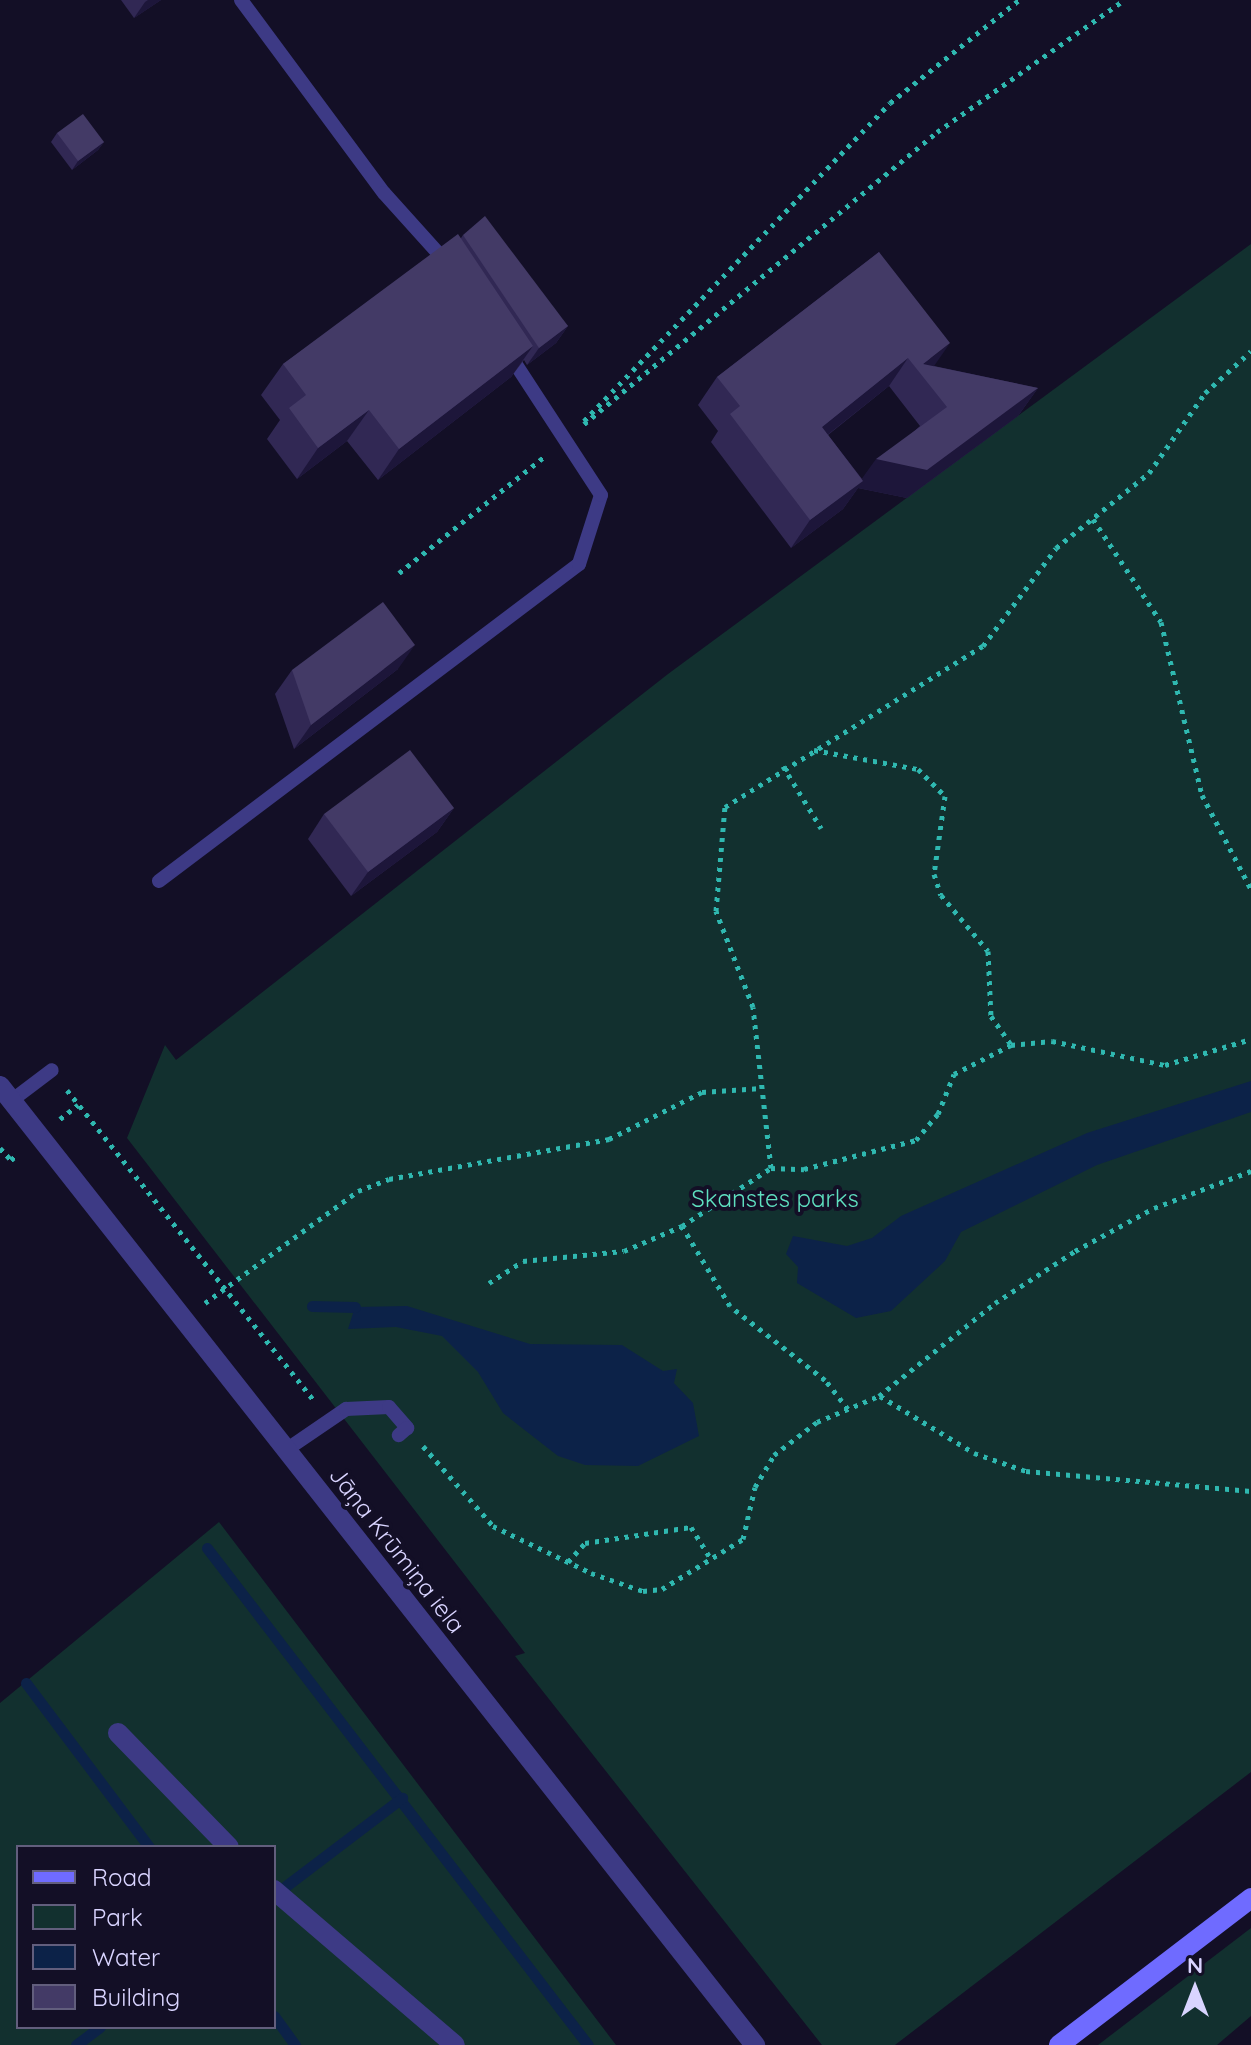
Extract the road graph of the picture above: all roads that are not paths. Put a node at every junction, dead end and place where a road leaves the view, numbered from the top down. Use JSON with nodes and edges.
{"nodes":[{"id":1,"x":241,"y":0,"type":"edge"},
{"id":2,"x":455,"y":274,"type":"edge"},
{"id":3,"x":497,"y":336,"type":"edge"},
{"id":4,"x":159,"y":881,"type":"dead end"},
{"id":5,"x":52,"y":1070,"type":"road end"},
{"id":6,"x":6,"y":1094,"type":"edge"},
{"id":7,"x":403,"y":1432,"type":"road end"},
{"id":8,"x":286,"y":1450,"type":"junction"},
{"id":9,"x":118,"y":1733,"type":"dead end"},
{"id":10,"x":227,"y":1845,"type":"edge"},
{"id":11,"x":276,"y":1892,"type":"edge"},
{"id":12,"x":1251,"y":1898,"type":"edge"},
{"id":13,"x":455,"y":2045,"type":"edge"},
{"id":14,"x":755,"y":2045,"type":"edge"},
{"id":15,"x":1059,"y":2045,"type":"edge"}],
"edges":[{"from":1,"to":2,"type":"lane"},
{"from":3,"to":4,"type":"lane"},
{"from":5,"to":6,"type":"lane"},
{"from":6,"to":8,"type":"street","name":"Jāņa Krūmiņa iela"},
{"from":7,"to":8,"type":"lane"},
{"from":8,"to":14,"type":"street","name":"Jāņa Krūmiņa iela"},
{"from":9,"to":10,"type":"street"},
{"from":11,"to":13,"type":"street"},
{"from":12,"to":15,"type":"main road"}]}
